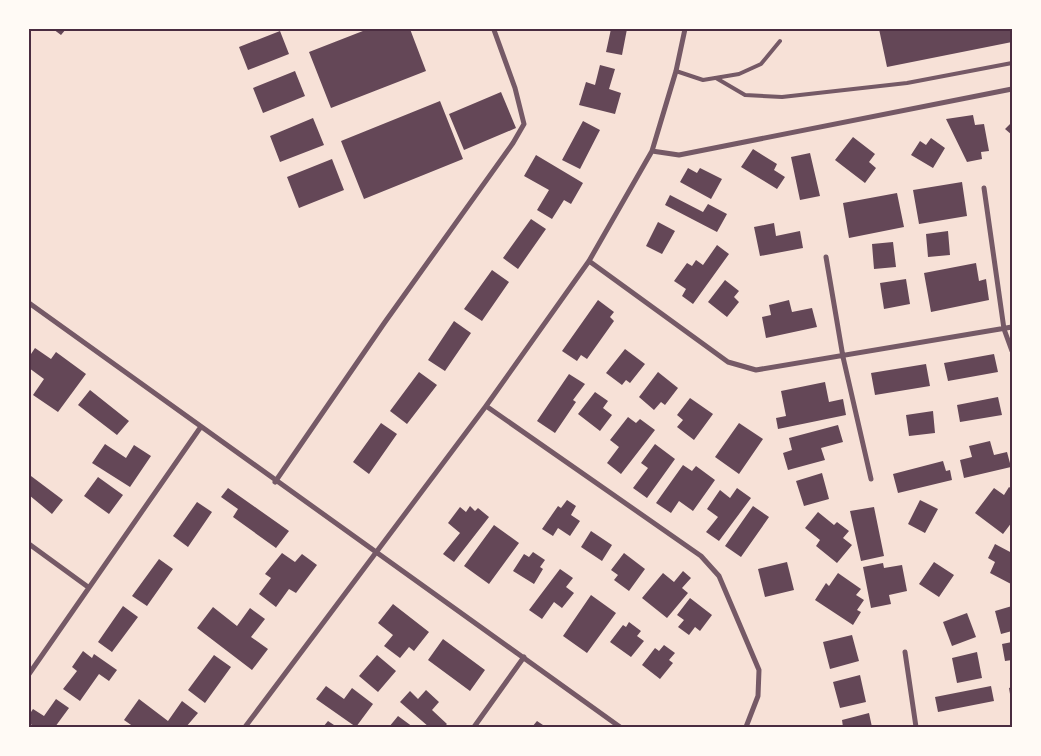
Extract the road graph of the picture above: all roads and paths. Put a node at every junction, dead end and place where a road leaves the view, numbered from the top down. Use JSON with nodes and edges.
{"nodes":[{"id":1,"x":685,"y":29,"type":"edge"},
{"id":2,"x":494,"y":30,"type":"edge"},
{"id":3,"x":780,"y":41,"type":"dead end"},
{"id":4,"x":1012,"y":62,"type":"edge"},
{"id":5,"x":676,"y":71,"type":"junction"},
{"id":6,"x":716,"y":78,"type":"junction"},
{"id":7,"x":1012,"y":88,"type":"edge"},
{"id":8,"x":652,"y":151,"type":"junction"},
{"id":9,"x":984,"y":188,"type":"dead end"},
{"id":10,"x":826,"y":257,"type":"dead end"},
{"id":11,"x":589,"y":260,"type":"junction"},
{"id":12,"x":29,"y":303,"type":"edge"},
{"id":13,"x":1012,"y":327,"type":"edge"},
{"id":14,"x":1004,"y":329,"type":"junction"},
{"id":15,"x":1012,"y":351,"type":"edge"},
{"id":16,"x":843,"y":357,"type":"junction"},
{"id":17,"x":486,"y":406,"type":"junction"},
{"id":18,"x":200,"y":428,"type":"junction"},
{"id":19,"x":871,"y":479,"type":"dead end"},
{"id":20,"x":275,"y":482,"type":"junction"},
{"id":21,"x":29,"y":544,"type":"edge"},
{"id":22,"x":375,"y":553,"type":"junction"},
{"id":23,"x":88,"y":587,"type":"junction"},
{"id":24,"x":905,"y":652,"type":"dead end"},
{"id":25,"x":524,"y":657,"type":"junction"},
{"id":26,"x":29,"y":674,"type":"edge"},
{"id":27,"x":245,"y":727,"type":"edge"},
{"id":28,"x":474,"y":727,"type":"edge"},
{"id":29,"x":620,"y":727,"type":"edge"},
{"id":30,"x":746,"y":727,"type":"edge"},
{"id":31,"x":916,"y":727,"type":"edge"}],
"edges":[{"from":1,"to":5,"type":"street"},
{"from":2,"to":20,"type":"street"},
{"from":3,"to":6,"type":"lane"},
{"from":4,"to":6,"type":"lane"},
{"from":5,"to":6,"type":"lane"},
{"from":5,"to":8,"type":"street"},
{"from":7,"to":8,"type":"street"},
{"from":8,"to":11,"type":"street"},
{"from":9,"to":14,"type":"street"},
{"from":10,"to":16,"type":"street"},
{"from":11,"to":16,"type":"street"},
{"from":11,"to":17,"type":"street"},
{"from":12,"to":18,"type":"street"},
{"from":13,"to":14,"type":"street"},
{"from":14,"to":15,"type":"street"},
{"from":14,"to":16,"type":"street"},
{"from":16,"to":19,"type":"street"},
{"from":17,"to":22,"type":"street"},
{"from":17,"to":30,"type":"street"},
{"from":18,"to":20,"type":"street"},
{"from":18,"to":23,"type":"street"},
{"from":20,"to":22,"type":"street"},
{"from":21,"to":23,"type":"street"},
{"from":22,"to":25,"type":"street"},
{"from":22,"to":27,"type":"street"},
{"from":23,"to":26,"type":"street"},
{"from":24,"to":31,"type":"street"},
{"from":25,"to":28,"type":"street"},
{"from":25,"to":29,"type":"street"}]}
